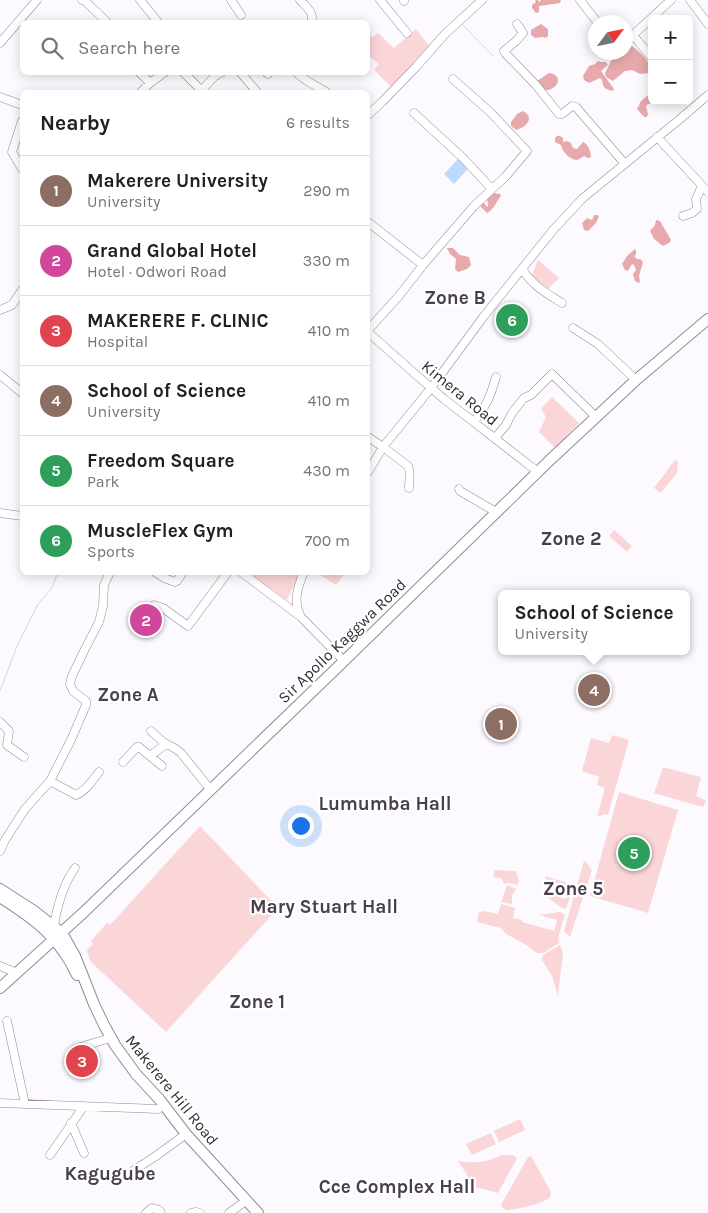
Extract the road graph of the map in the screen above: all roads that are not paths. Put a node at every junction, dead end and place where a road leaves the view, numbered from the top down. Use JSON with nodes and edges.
{"nodes":[{"id":1,"x":37,"y":0,"type":"edge"},
{"id":2,"x":82,"y":0,"type":"edge"},
{"id":3,"x":140,"y":0,"type":"edge"},
{"id":4,"x":231,"y":0,"type":"edge"},
{"id":5,"x":300,"y":0,"type":"edge"},
{"id":6,"x":380,"y":0,"type":"edge"},
{"id":7,"x":482,"y":0,"type":"edge"},
{"id":8,"x":580,"y":0,"type":"edge"},
{"id":9,"x":671,"y":0,"type":"edge"},
{"id":10,"x":690,"y":0,"type":"edge"},
{"id":11,"x":662,"y":3,"type":"edge"},
{"id":12,"x":241,"y":15,"type":"dead end"},
{"id":13,"x":592,"y":15,"type":"edge"},
{"id":14,"x":105,"y":20,"type":"edge"},
{"id":15,"x":156,"y":20,"type":"edge"},
{"id":16,"x":312,"y":20,"type":"edge"},
{"id":17,"x":517,"y":24,"type":"dead end"},
{"id":18,"x":708,"y":24,"type":"edge"},
{"id":19,"x":406,"y":33,"type":"dead end"},
{"id":20,"x":633,"y":34,"type":"edge"},
{"id":21,"x":633,"y":41,"type":"edge"},
{"id":22,"x":0,"y":43,"type":"edge"},
{"id":23,"x":648,"y":55,"type":"edge"},
{"id":24,"x":142,"y":75,"type":"edge"},
{"id":25,"x":161,"y":75,"type":"edge"},
{"id":26,"x":186,"y":75,"type":"edge"},
{"id":27,"x":217,"y":75,"type":"edge"},
{"id":28,"x":243,"y":75,"type":"edge"},
{"id":29,"x":299,"y":75,"type":"edge"},
{"id":30,"x":453,"y":79,"type":"dead end"},
{"id":31,"x":150,"y":83,"type":"junction"},
{"id":32,"x":143,"y":90,"type":"edge"},
{"id":33,"x":199,"y":90,"type":"edge"},
{"id":34,"x":203,"y":90,"type":"edge"},
{"id":35,"x":255,"y":90,"type":"edge"},
{"id":36,"x":323,"y":90,"type":"edge"},
{"id":37,"x":708,"y":95,"type":"edge"},
{"id":38,"x":0,"y":97,"type":"edge"},
{"id":39,"x":693,"y":103,"type":"edge"},
{"id":40,"x":20,"y":104,"type":"edge"},
{"id":41,"x":696,"y":106,"type":"junction"},
{"id":42,"x":414,"y":112,"type":"dead end"},
{"id":43,"x":370,"y":113,"type":"edge"},
{"id":44,"x":20,"y":127,"type":"edge"},
{"id":45,"x":658,"y":137,"type":"junction"},
{"id":46,"x":624,"y":164,"type":"junction"},
{"id":47,"x":20,"y":166,"type":"edge"},
{"id":48,"x":702,"y":186,"type":"junction"},
{"id":49,"x":492,"y":189,"type":"junction"},
{"id":50,"x":708,"y":192,"type":"edge"},
{"id":51,"x":683,"y":216,"type":"dead end"},
{"id":52,"x":370,"y":224,"type":"edge"},
{"id":53,"x":423,"y":265,"type":"junction"},
{"id":54,"x":522,"y":269,"type":"junction"},
{"id":55,"x":20,"y":293,"type":"edge"},
{"id":56,"x":562,"y":303,"type":"dead end"},
{"id":57,"x":0,"y":310,"type":"edge"},
{"id":58,"x":708,"y":319,"type":"edge"},
{"id":59,"x":573,"y":328,"type":"dead end"},
{"id":60,"x":370,"y":329,"type":"edge"},
{"id":61,"x":370,"y":333,"type":"edge"},
{"id":62,"x":0,"y":375,"type":"edge"},
{"id":63,"x":496,"y":376,"type":"dead end"},
{"id":64,"x":636,"y":380,"type":"junction"},
{"id":65,"x":431,"y":388,"type":"junction"},
{"id":66,"x":20,"y":389,"type":"edge"},
{"id":67,"x":596,"y":417,"type":"junction"},
{"id":68,"x":474,"y":422,"type":"junction"},
{"id":69,"x":370,"y":438,"type":"edge"},
{"id":70,"x":495,"y":438,"type":"junction"},
{"id":71,"x":384,"y":447,"type":"junction"},
{"id":72,"x":370,"y":469,"type":"edge"},
{"id":73,"x":538,"y":472,"type":"junction"},
{"id":74,"x":409,"y":488,"type":"dead end"},
{"id":75,"x":459,"y":489,"type":"dead end"},
{"id":76,"x":496,"y":512,"type":"junction"},
{"id":77,"x":0,"y":513,"type":"edge"},
{"id":78,"x":20,"y":516,"type":"edge"},
{"id":79,"x":109,"y":575,"type":"edge"},
{"id":80,"x":160,"y":575,"type":"edge"},
{"id":81,"x":181,"y":575,"type":"edge"},
{"id":82,"x":226,"y":575,"type":"edge"},
{"id":83,"x":245,"y":575,"type":"edge"},
{"id":84,"x":303,"y":575,"type":"edge"},
{"id":85,"x":154,"y":605,"type":"dead end"},
{"id":86,"x":301,"y":617,"type":"junction"},
{"id":87,"x":344,"y":661,"type":"junction"},
{"id":88,"x":0,"y":722,"type":"edge"},
{"id":89,"x":151,"y":731,"type":"dead end"},
{"id":90,"x":166,"y":744,"type":"junction"},
{"id":91,"x":150,"y":756,"type":"junction"},
{"id":92,"x":24,"y":757,"type":"dead end"},
{"id":93,"x":123,"y":762,"type":"dead end"},
{"id":94,"x":162,"y":766,"type":"dead end"},
{"id":95,"x":99,"y":772,"type":"dead end"},
{"id":96,"x":50,"y":781,"type":"junction"},
{"id":97,"x":210,"y":789,"type":"junction"},
{"id":98,"x":0,"y":851,"type":"edge"},
{"id":99,"x":75,"y":868,"type":"dead end"},
{"id":100,"x":0,"y":889,"type":"edge"},
{"id":101,"x":0,"y":897,"type":"edge"},
{"id":102,"x":57,"y":933,"type":"junction"},
{"id":103,"x":0,"y":966,"type":"edge"},
{"id":104,"x":17,"y":973,"type":"junction"},
{"id":105,"x":0,"y":988,"type":"edge"},
{"id":106,"x":7,"y":1022,"type":"dead end"},
{"id":107,"x":106,"y":1039,"type":"junction"},
{"id":108,"x":71,"y":1060,"type":"dead end"},
{"id":109,"x":0,"y":1102,"type":"edge"},
{"id":110,"x":25,"y":1104,"type":"junction"},
{"id":111,"x":84,"y":1106,"type":"junction"},
{"id":112,"x":158,"y":1109,"type":"junction"},
{"id":113,"x":72,"y":1123,"type":"junction"},
{"id":114,"x":182,"y":1137,"type":"junction"},
{"id":115,"x":84,"y":1153,"type":"dead end"},
{"id":116,"x":50,"y":1155,"type":"dead end"},
{"id":117,"x":131,"y":1172,"type":"dead end"},
{"id":118,"x":243,"y":1203,"type":"junction"},
{"id":119,"x":146,"y":1213,"type":"edge"},
{"id":120,"x":161,"y":1213,"type":"edge"},
{"id":121,"x":191,"y":1213,"type":"edge"},
{"id":122,"x":200,"y":1213,"type":"edge"},
{"id":123,"x":229,"y":1213,"type":"edge"},
{"id":124,"x":253,"y":1213,"type":"edge"},
{"id":125,"x":258,"y":1213,"type":"edge"}],
"edges":[{"from":1,"to":22,"type":"street"},
{"from":2,"to":14,"type":"street"},
{"from":3,"to":15,"type":"street"},
{"from":4,"to":12,"type":"street"},
{"from":5,"to":16,"type":"street"},
{"from":6,"to":19,"type":"street"},
{"from":7,"to":43,"type":"street"},
{"from":8,"to":13,"type":"street"},
{"from":9,"to":11,"type":"street"},
{"from":10,"to":18,"type":"street"},
{"from":11,"to":20,"type":"street"},
{"from":17,"to":46,"type":"street"},
{"from":21,"to":23,"type":"street"},
{"from":24,"to":31,"type":"street"},
{"from":25,"to":31,"type":"street"},
{"from":26,"to":33,"type":"street"},
{"from":27,"to":34,"type":"street"},
{"from":28,"to":35,"type":"street"},
{"from":29,"to":36,"type":"street"},
{"from":30,"to":49,"type":"street"},
{"from":31,"to":32,"type":"street"},
{"from":37,"to":41,"type":"street"},
{"from":38,"to":40,"type":"street"},
{"from":39,"to":41,"type":"street"},
{"from":41,"to":45,"type":"street"},
{"from":42,"to":49,"type":"street"},
{"from":44,"to":47,"type":"street"},
{"from":45,"to":46,"type":"street"},
{"from":45,"to":48,"type":"street"},
{"from":46,"to":54,"type":"street"},
{"from":48,"to":50,"type":"street"},
{"from":48,"to":51,"type":"street"},
{"from":49,"to":53,"type":"street"},
{"from":52,"to":53,"type":"street"},
{"from":53,"to":60,"type":"street"},
{"from":54,"to":56,"type":"street"},
{"from":54,"to":65,"type":"street"},
{"from":55,"to":57,"type":"street"},
{"from":58,"to":64,"type":"main road","name":"Sir Apollo Kaggwa Road"},
{"from":59,"to":64,"type":"street"},
{"from":61,"to":65,"type":"street","name":"Kimera Road"},
{"from":62,"to":66,"type":"street"},
{"from":63,"to":68,"type":"street"},
{"from":64,"to":67,"type":"main road","name":"Sir Apollo Kaggwa Road"},
{"from":65,"to":68,"type":"street","name":"Kimera Road"},
{"from":65,"to":71,"type":"street"},
{"from":67,"to":70,"type":"street"},
{"from":67,"to":73,"type":"main road","name":"Sir Apollo Kaggwa Road"},
{"from":68,"to":70,"type":"street","name":"Kimera Road"},
{"from":69,"to":71,"type":"street"},
{"from":70,"to":73,"type":"street","name":"Kimera Road"},
{"from":71,"to":72,"type":"street"},
{"from":71,"to":74,"type":"street"},
{"from":73,"to":76,"type":"main road","name":"Sir Apollo Kaggwa Road"},
{"from":75,"to":76,"type":"street"},
{"from":76,"to":87,"type":"main road","name":"Sir Apollo Kaggwa Road"},
{"from":77,"to":78,"type":"street"},
{"from":79,"to":96,"type":"street"},
{"from":80,"to":81,"type":"street"},
{"from":82,"to":85,"type":"street"},
{"from":83,"to":86,"type":"street"},
{"from":84,"to":86,"type":"street"},
{"from":86,"to":87,"type":"street"},
{"from":87,"to":97,"type":"main road","name":"Sir Apollo Kaggwa Road"},
{"from":88,"to":92,"type":"street"},
{"from":89,"to":90,"type":"street"},
{"from":90,"to":91,"type":"street"},
{"from":90,"to":97,"type":"street"},
{"from":91,"to":93,"type":"street"},
{"from":91,"to":94,"type":"street"},
{"from":95,"to":96,"type":"street"},
{"from":96,"to":98,"type":"street"},
{"from":97,"to":102,"type":"main road","name":"Sir Apollo Kaggwa Road"},
{"from":99,"to":102,"type":"street"},
{"from":100,"to":102,"type":"main road","name":"Makerere Hill Road"},
{"from":101,"to":102,"type":"main road","name":"Makerere Hill Road"},
{"from":102,"to":104,"type":"main road","name":"Sir Apollo Kaggwa Road"},
{"from":102,"to":107,"type":"main road","name":"Makerere Hill Road"},
{"from":102,"to":125,"type":"main road","name":"Makerere Hill Road"},
{"from":103,"to":104,"type":"street"},
{"from":104,"to":105,"type":"main road","name":"Sir Apollo Kaggwa Road"},
{"from":106,"to":110,"type":"street"},
{"from":107,"to":108,"type":"street"},
{"from":107,"to":112,"type":"main road","name":"Makerere Hill Road"},
{"from":109,"to":110,"type":"street"},
{"from":110,"to":111,"type":"street"},
{"from":111,"to":112,"type":"street"},
{"from":111,"to":113,"type":"street"},
{"from":112,"to":114,"type":"main road","name":"Makerere Hill Road"},
{"from":113,"to":115,"type":"street"},
{"from":113,"to":116,"type":"street"},
{"from":114,"to":117,"type":"street"},
{"from":114,"to":118,"type":"main road","name":"Makerere Hill Road"},
{"from":118,"to":123,"type":"street"},
{"from":118,"to":124,"type":"main road","name":"Makerere Hill Road"},
{"from":119,"to":120,"type":"street"},
{"from":121,"to":122,"type":"street"}]}
